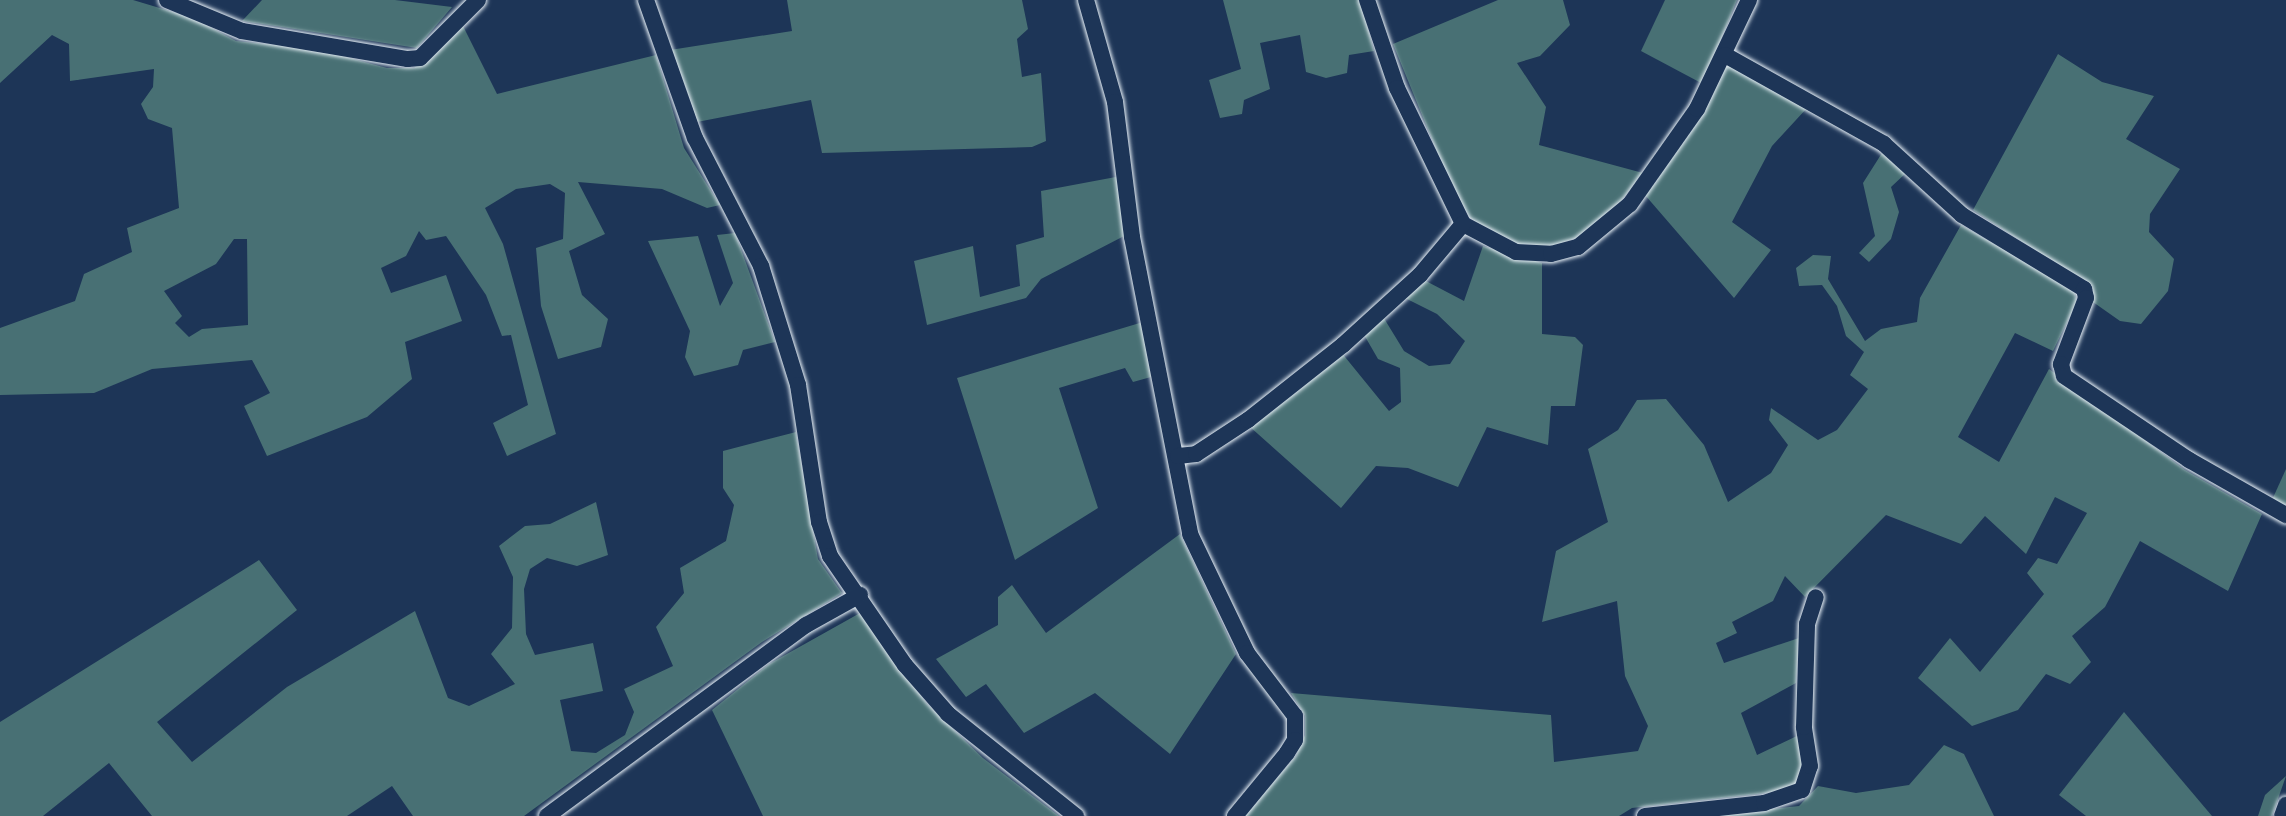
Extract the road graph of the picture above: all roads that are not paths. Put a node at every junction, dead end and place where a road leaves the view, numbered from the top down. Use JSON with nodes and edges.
{"nodes":[{"id":1,"x":167,"y":0,"type":"edge"},
{"id":2,"x":478,"y":0,"type":"edge"},
{"id":3,"x":645,"y":0,"type":"edge"},
{"id":4,"x":1086,"y":0,"type":"edge"},
{"id":5,"x":1367,"y":0,"type":"edge"},
{"id":6,"x":1749,"y":0,"type":"edge"},
{"id":7,"x":1725,"y":55,"type":"junction"},
{"id":8,"x":1463,"y":224,"type":"junction"},
{"id":9,"x":1178,"y":456,"type":"junction"},
{"id":10,"x":2286,"y":514,"type":"edge"},
{"id":11,"x":860,"y":595,"type":"junction"},
{"id":12,"x":1816,"y":597,"type":"dead end"},
{"id":13,"x":2286,"y":805,"type":"edge"},
{"id":14,"x":547,"y":816,"type":"edge"},
{"id":15,"x":1076,"y":816,"type":"edge"},
{"id":16,"x":1235,"y":816,"type":"edge"},
{"id":17,"x":1644,"y":816,"type":"edge"},
{"id":18,"x":2282,"y":816,"type":"edge"}],
"edges":[{"from":1,"to":2,"type":"street"},
{"from":3,"to":11,"type":"street"},
{"from":4,"to":9,"type":"street"},
{"from":5,"to":8,"type":"street"},
{"from":6,"to":7,"type":"street"},
{"from":7,"to":8,"type":"street"},
{"from":7,"to":10,"type":"street"},
{"from":8,"to":9,"type":"street"},
{"from":9,"to":16,"type":"street"},
{"from":11,"to":14,"type":"street"},
{"from":11,"to":15,"type":"street"},
{"from":12,"to":17,"type":"street"},
{"from":13,"to":18,"type":"street"}]}
